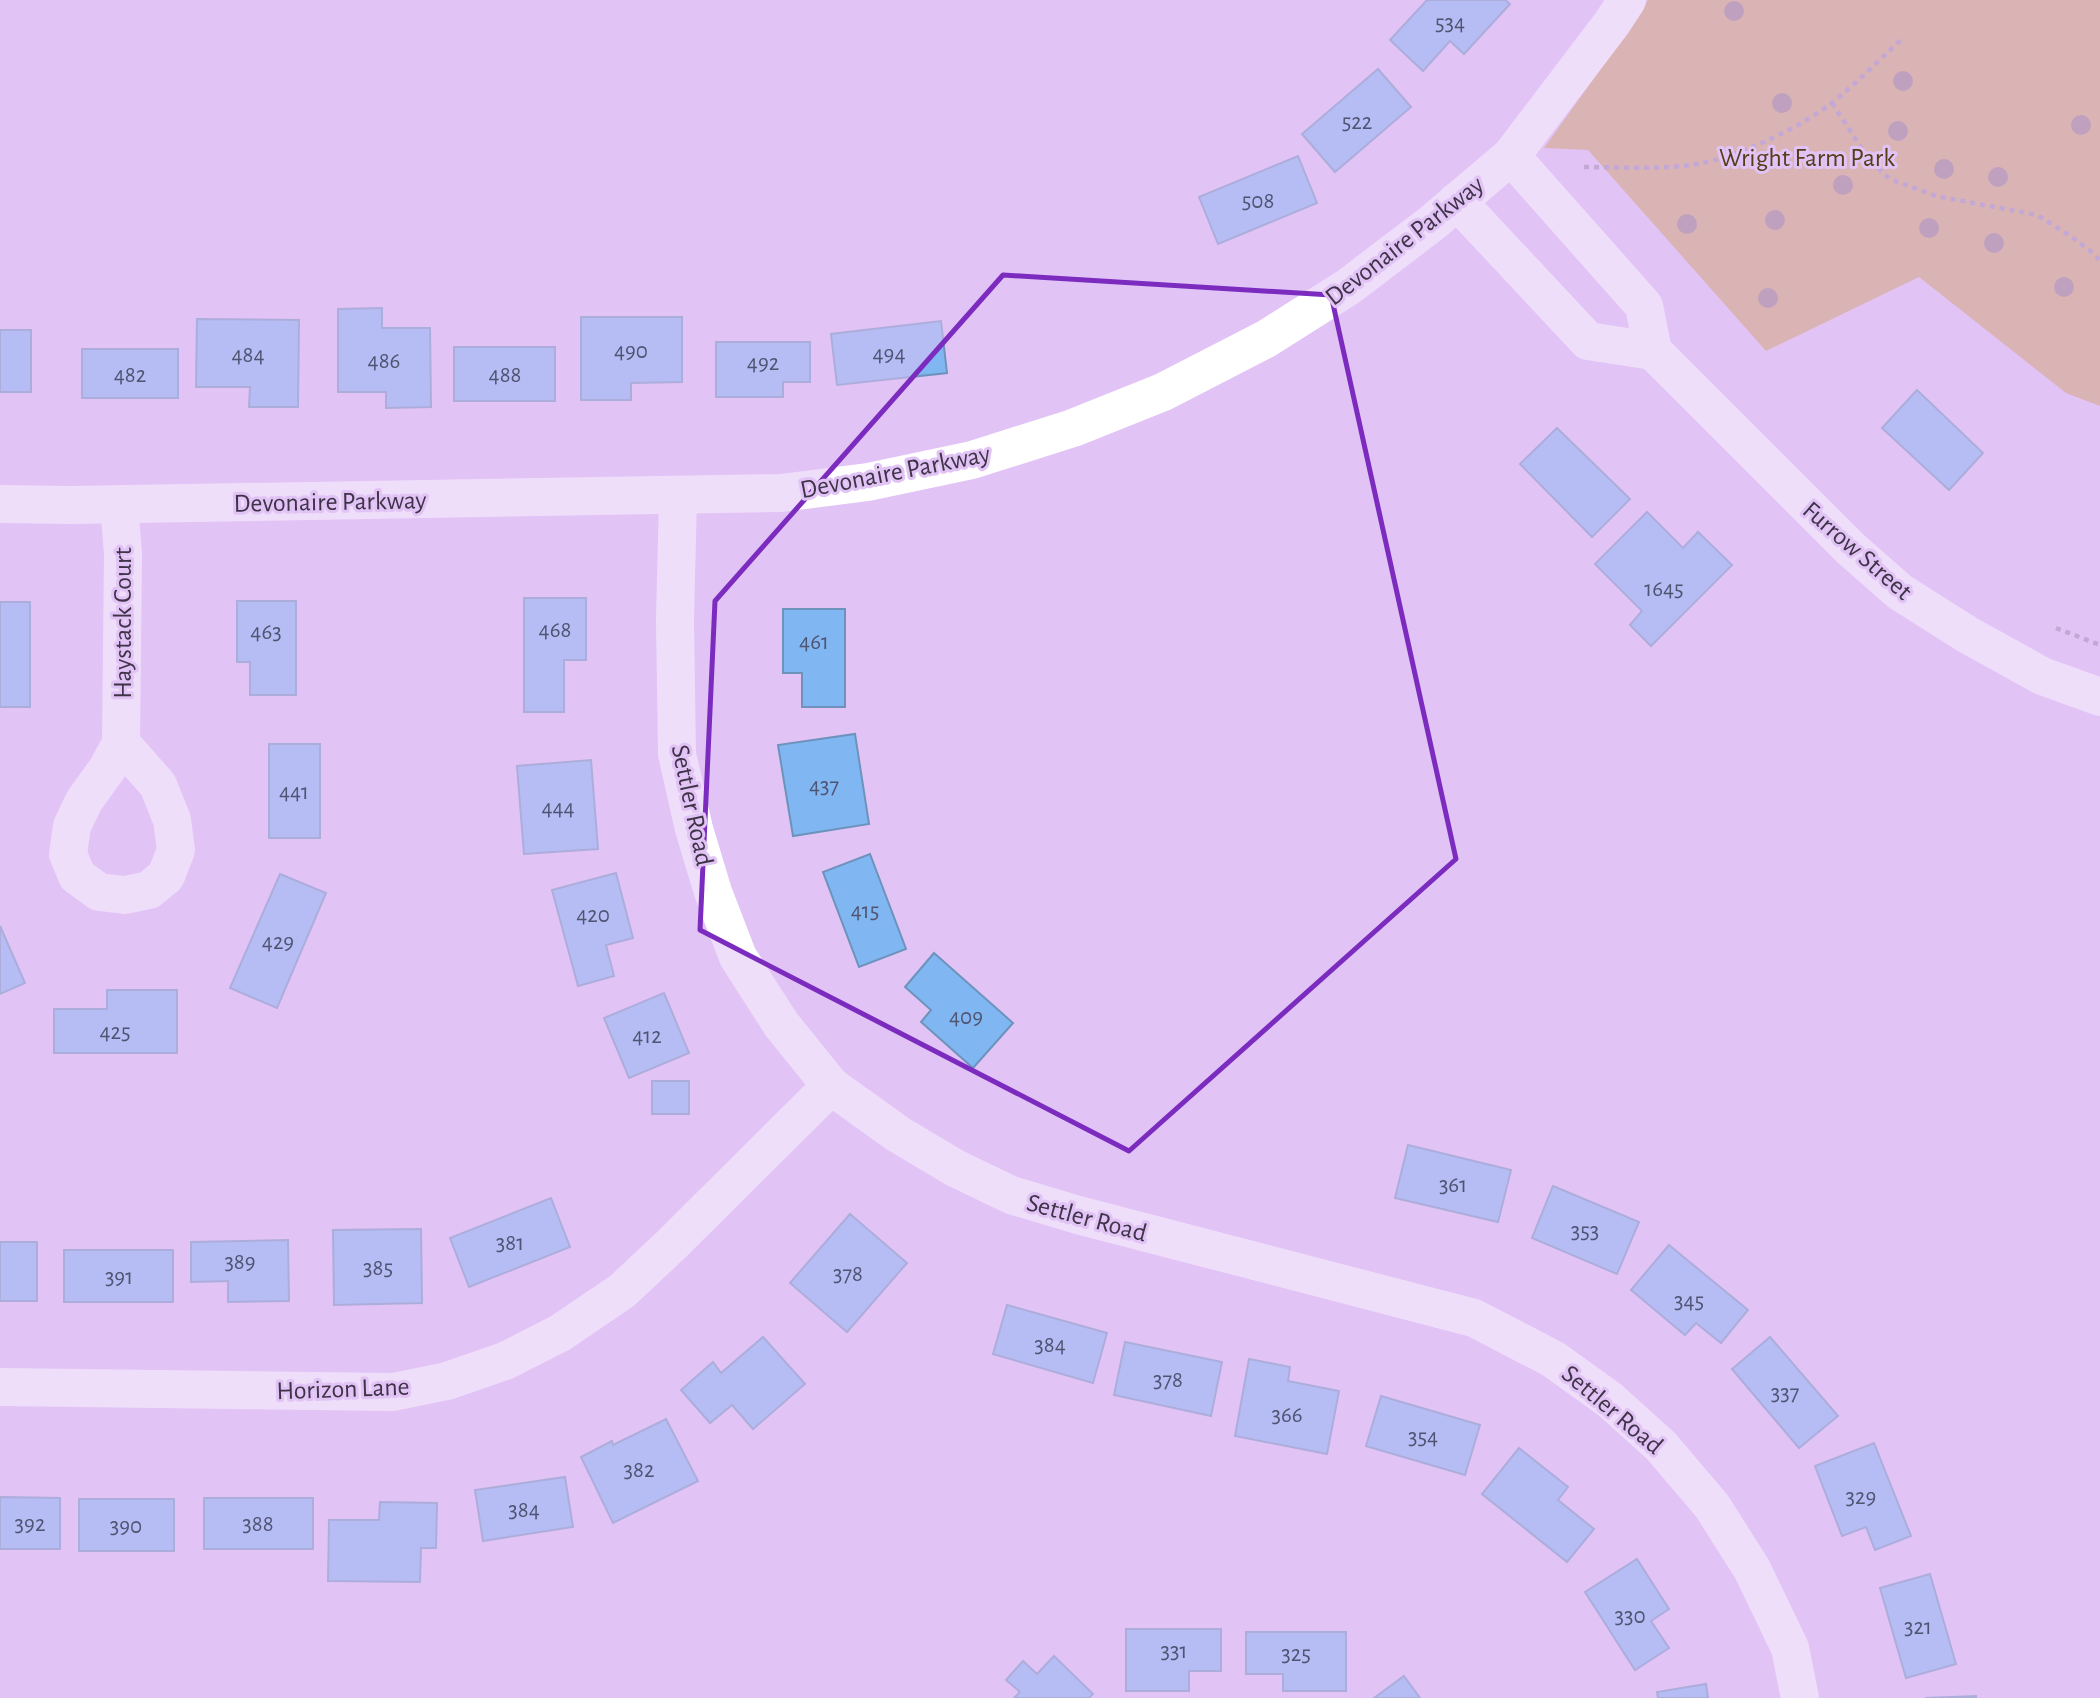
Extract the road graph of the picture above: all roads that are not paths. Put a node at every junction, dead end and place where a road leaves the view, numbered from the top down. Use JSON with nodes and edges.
{"nodes":[{"id":1,"x":1627,"y":0,"type":"edge"},
{"id":2,"x":1511,"y":156,"type":"junction"},
{"id":3,"x":1457,"y":201,"type":"junction"},
{"id":4,"x":1653,"y":351,"type":"junction"},
{"id":5,"x":678,"y":496,"type":"junction"},
{"id":6,"x":119,"y":503,"type":"junction"},
{"id":7,"x":0,"y":504,"type":"edge"},
{"id":8,"x":2100,"y":697,"type":"edge"},
{"id":9,"x":121,"y":743,"type":"dead end"},
{"id":10,"x":831,"y":1086,"type":"junction"},
{"id":11,"x":0,"y":1387,"type":"edge"},
{"id":12,"x":1800,"y":1698,"type":"edge"}],
"edges":[{"from":1,"to":2,"type":"street","name":"Devonaire Parkway"},
{"from":2,"to":3,"type":"street","name":"Devonaire Parkway"},
{"from":2,"to":4,"type":"street"},
{"from":3,"to":4,"type":"street"},
{"from":3,"to":5,"type":"street","name":"Devonaire Parkway"},
{"from":4,"to":8,"type":"street","name":"Furrow Street"},
{"from":5,"to":6,"type":"street","name":"Devonaire Parkway"},
{"from":5,"to":10,"type":"street","name":"Settler Road"},
{"from":6,"to":7,"type":"street","name":"Devonaire Parkway"},
{"from":6,"to":9,"type":"street","name":"Haystack Court"},
{"from":10,"to":11,"type":"street","name":"Horizon Lane"},
{"from":10,"to":12,"type":"street","name":"Settler Road"}]}
